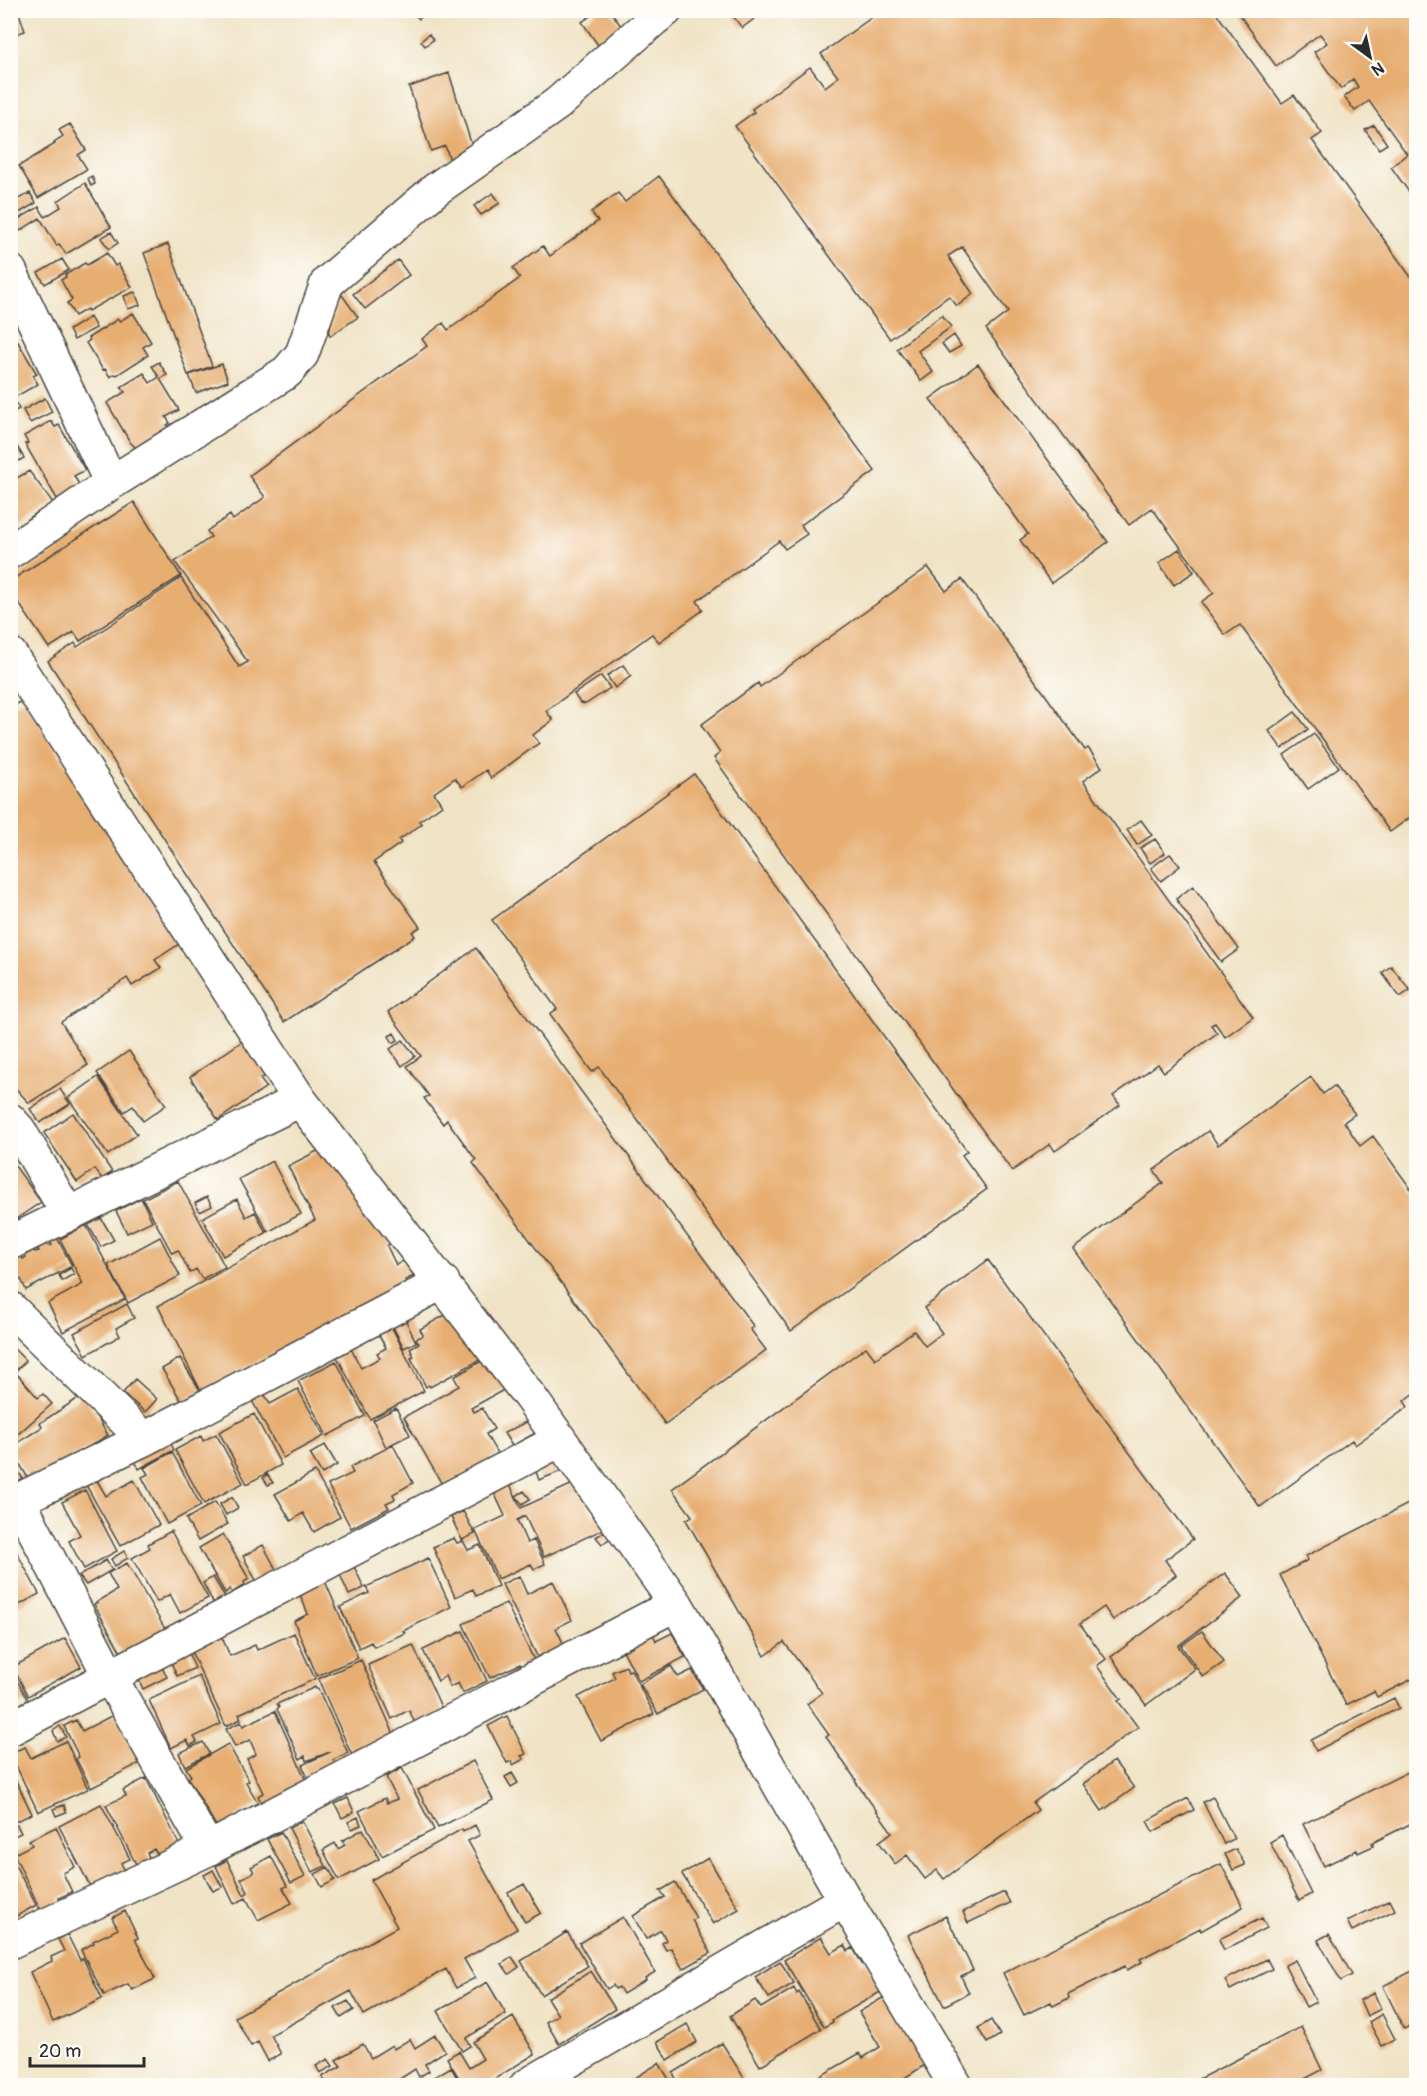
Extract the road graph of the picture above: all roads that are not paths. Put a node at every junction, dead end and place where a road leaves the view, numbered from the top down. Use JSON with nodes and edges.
{"nodes":[{"id":1,"x":666,"y":10,"type":"edge"},
{"id":2,"x":10,"y":271,"type":"edge"},
{"id":3,"x":111,"y":483,"type":"junction"},
{"id":4,"x":10,"y":552,"type":"edge"},
{"id":5,"x":10,"y":654,"type":"edge"},
{"id":6,"x":300,"y":1100,"type":"junction"},
{"id":7,"x":10,"y":1120,"type":"edge"},
{"id":8,"x":68,"y":1214,"type":"junction"},
{"id":9,"x":10,"y":1243,"type":"edge"},
{"id":10,"x":443,"y":1282,"type":"junction"},
{"id":11,"x":10,"y":1308,"type":"edge"},
{"id":12,"x":144,"y":1439,"type":"junction"},
{"id":13,"x":560,"y":1440,"type":"junction"},
{"id":14,"x":15,"y":1502,"type":"edge"},
{"id":15,"x":676,"y":1604,"type":"junction"},
{"id":16,"x":110,"y":1677,"type":"junction"},
{"id":17,"x":10,"y":1729,"type":"edge"},
{"id":18,"x":208,"y":1849,"type":"junction"},
{"id":19,"x":845,"y":1900,"type":"junction"},
{"id":20,"x":10,"y":1942,"type":"edge"},
{"id":21,"x":947,"y":2083,"type":"edge"},
{"id":22,"x":526,"y":2085,"type":"edge"}],
"edges":[{"from":1,"to":3,"type":"street"},
{"from":2,"to":3,"type":"street"},
{"from":3,"to":4,"type":"street"},
{"from":5,"to":6,"type":"street"},
{"from":6,"to":8,"type":"street"},
{"from":6,"to":10,"type":"street"},
{"from":7,"to":8,"type":"street"},
{"from":8,"to":9,"type":"street"},
{"from":10,"to":12,"type":"street"},
{"from":10,"to":13,"type":"street"},
{"from":11,"to":12,"type":"street"},
{"from":12,"to":14,"type":"street"},
{"from":13,"to":15,"type":"street"},
{"from":13,"to":16,"type":"street"},
{"from":14,"to":16,"type":"street"},
{"from":15,"to":18,"type":"street"},
{"from":15,"to":19,"type":"street"},
{"from":16,"to":17,"type":"street"},
{"from":16,"to":18,"type":"street"},
{"from":18,"to":20,"type":"street"},
{"from":19,"to":21,"type":"street"},
{"from":19,"to":22,"type":"street"}]}
